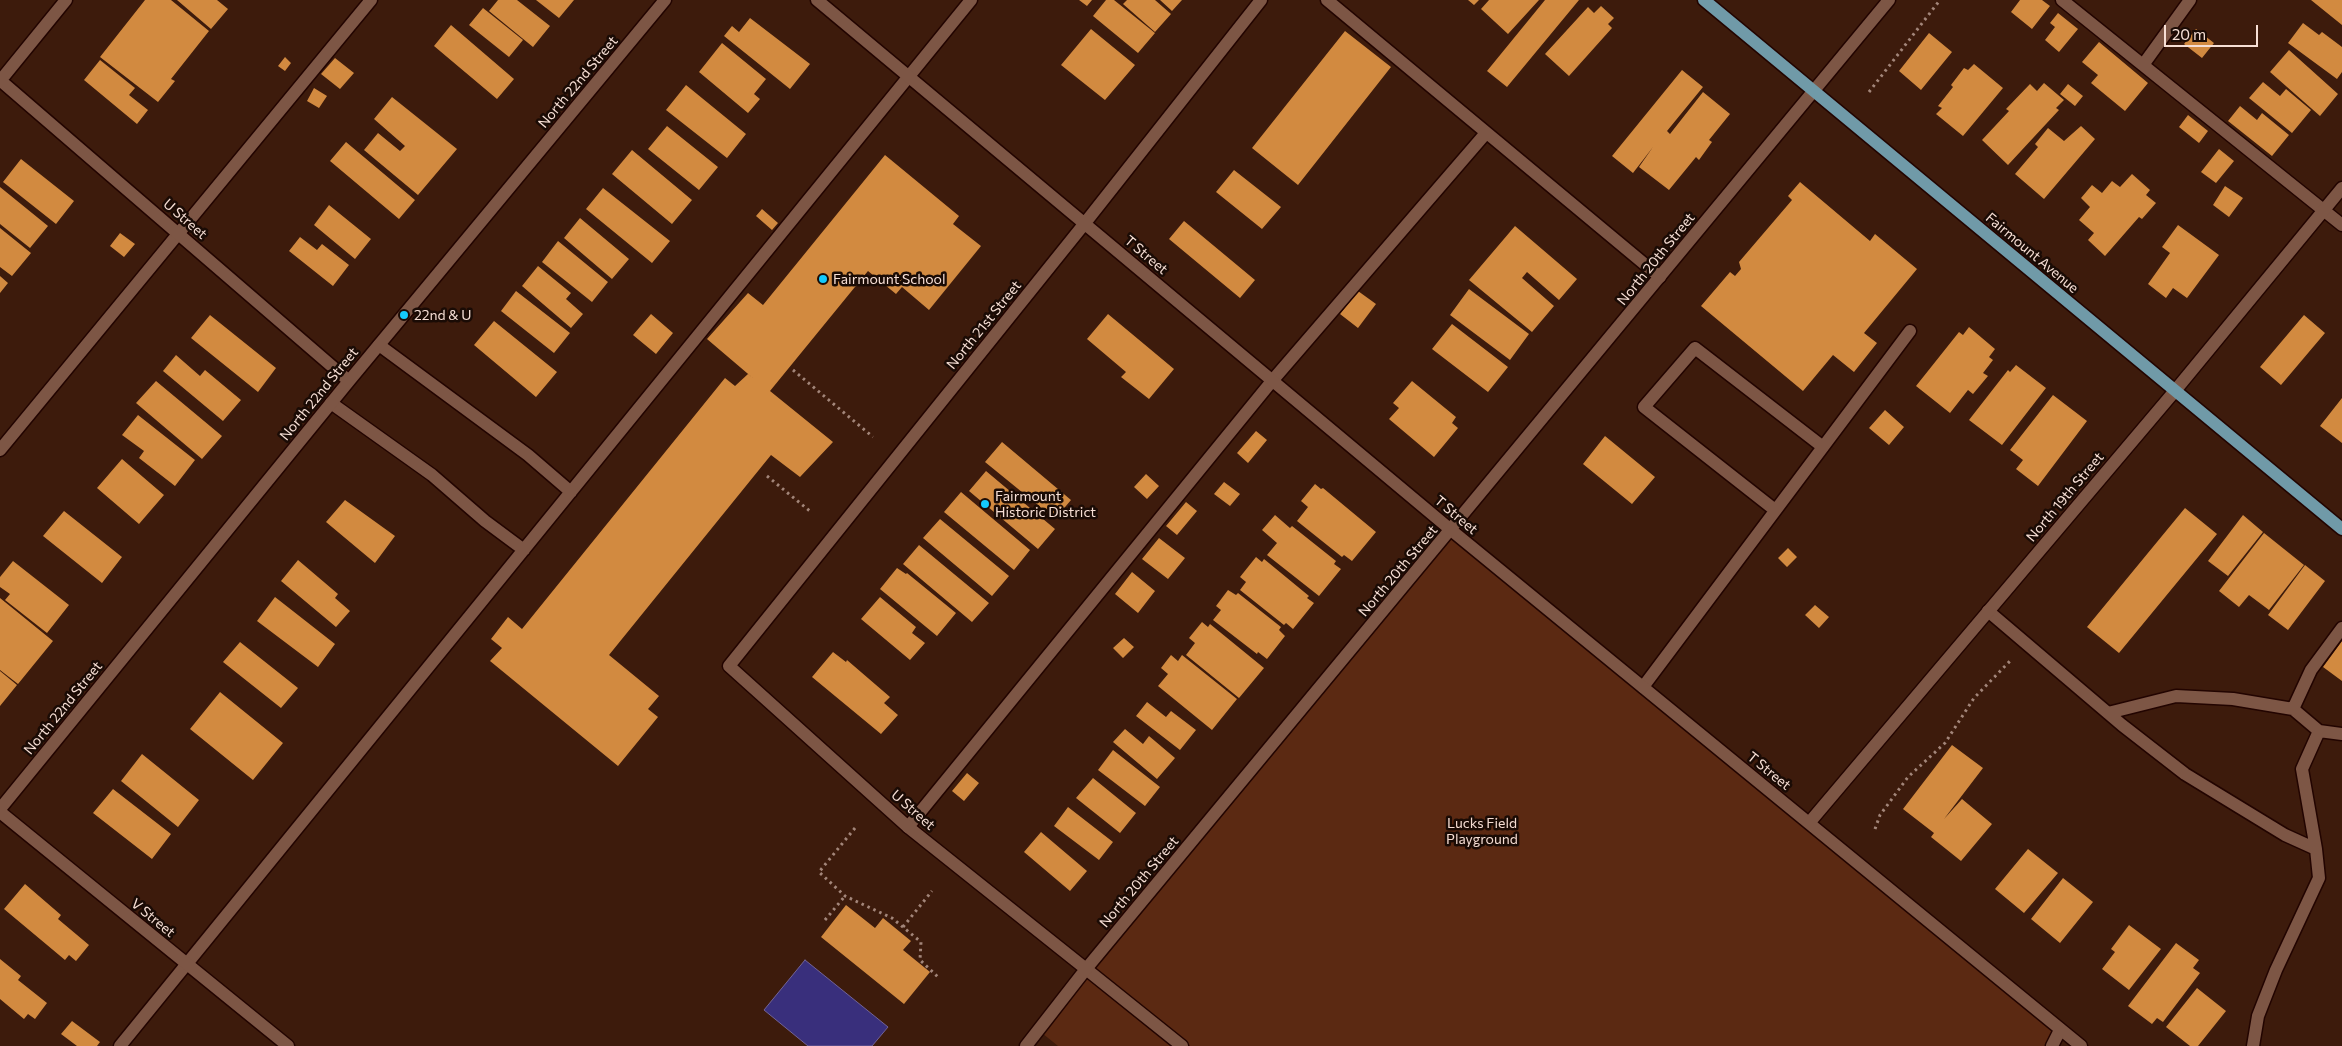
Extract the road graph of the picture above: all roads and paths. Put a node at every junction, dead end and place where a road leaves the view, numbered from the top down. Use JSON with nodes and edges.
{"nodes":[{"id":1,"x":66,"y":0,"type":"edge"},
{"id":2,"x":371,"y":0,"type":"edge"},
{"id":3,"x":665,"y":0,"type":"edge"},
{"id":4,"x":817,"y":0,"type":"edge"},
{"id":5,"x":971,"y":0,"type":"edge"},
{"id":6,"x":1261,"y":0,"type":"edge"},
{"id":7,"x":1328,"y":0,"type":"edge"},
{"id":8,"x":1704,"y":0,"type":"edge"},
{"id":9,"x":1889,"y":0,"type":"edge"},
{"id":10,"x":1940,"y":0,"type":"edge"},
{"id":11,"x":2062,"y":0,"type":"edge"},
{"id":12,"x":2190,"y":0,"type":"edge"},
{"id":13,"x":2143,"y":65,"type":"junction"},
{"id":14,"x":908,"y":76,"type":"junction"},
{"id":15,"x":0,"y":81,"type":"edge"},
{"id":16,"x":1814,"y":90,"type":"junction"},
{"id":17,"x":1869,"y":92,"type":"dead end"},
{"id":18,"x":1486,"y":134,"type":"junction"},
{"id":19,"x":2342,"y":188,"type":"edge"},
{"id":20,"x":2324,"y":210,"type":"junction"},
{"id":21,"x":1085,"y":223,"type":"junction"},
{"id":22,"x":2342,"y":225,"type":"edge"},
{"id":23,"x":178,"y":233,"type":"junction"},
{"id":24,"x":1660,"y":277,"type":"junction"},
{"id":25,"x":1910,"y":331,"type":"dead end"},
{"id":26,"x":379,"y":344,"type":"junction"},
{"id":27,"x":793,"y":370,"type":"dead end"},
{"id":28,"x":349,"y":381,"type":"junction"},
{"id":29,"x":1272,"y":381,"type":"junction"},
{"id":30,"x":2174,"y":392,"type":"junction"},
{"id":31,"x":331,"y":404,"type":"junction"},
{"id":32,"x":873,"y":437,"type":"dead end"},
{"id":33,"x":1823,"y":447,"type":"junction"},
{"id":34,"x":0,"y":450,"type":"edge"},
{"id":35,"x":767,"y":476,"type":"dead end"},
{"id":36,"x":571,"y":492,"type":"junction"},
{"id":37,"x":1775,"y":510,"type":"junction"},
{"id":38,"x":811,"y":512,"type":"dead end"},
{"id":39,"x":2342,"y":529,"type":"edge"},
{"id":40,"x":1451,"y":530,"type":"junction"},
{"id":41,"x":524,"y":550,"type":"junction"},
{"id":42,"x":1988,"y":611,"type":"junction"},
{"id":43,"x":2342,"y":628,"type":"edge"},
{"id":44,"x":2012,"y":659,"type":"dead end"},
{"id":45,"x":729,"y":666,"type":"joint"},
{"id":46,"x":1643,"y":687,"type":"junction"},
{"id":47,"x":2293,"y":709,"type":"junction"},
{"id":48,"x":2108,"y":713,"type":"junction"},
{"id":49,"x":2319,"y":731,"type":"junction"},
{"id":50,"x":2342,"y":734,"type":"edge"},
{"id":51,"x":0,"y":811,"type":"edge"},
{"id":52,"x":1808,"y":823,"type":"junction"},
{"id":53,"x":908,"y":827,"type":"junction"},
{"id":54,"x":855,"y":828,"type":"dead end"},
{"id":55,"x":1875,"y":829,"type":"dead end"},
{"id":56,"x":2316,"y":849,"type":"junction"},
{"id":57,"x":932,"y":891,"type":"dead end"},
{"id":58,"x":845,"y":896,"type":"junction"},
{"id":59,"x":825,"y":920,"type":"dead end"},
{"id":60,"x":903,"y":927,"type":"junction"},
{"id":61,"x":188,"y":965,"type":"junction"},
{"id":62,"x":1086,"y":969,"type":"junction"},
{"id":63,"x":938,"y":977,"type":"dead end"},
{"id":64,"x":2060,"y":1030,"type":"junction"},
{"id":65,"x":120,"y":1046,"type":"edge"},
{"id":66,"x":288,"y":1046,"type":"edge"},
{"id":67,"x":1026,"y":1046,"type":"edge"},
{"id":68,"x":1182,"y":1046,"type":"edge"},
{"id":69,"x":2052,"y":1046,"type":"edge"},
{"id":70,"x":2082,"y":1046,"type":"edge"},
{"id":71,"x":2253,"y":1046,"type":"edge"}],
"edges":[{"from":1,"to":15,"type":"street"},
{"from":2,"to":23,"type":"street"},
{"from":3,"to":26,"type":"street","name":"North 22nd Street"},
{"from":4,"to":14,"type":"street","name":"T Street"},
{"from":5,"to":14,"type":"street"},
{"from":6,"to":21,"type":"street","name":"North 21st Street"},
{"from":7,"to":18,"type":"street"},
{"from":8,"to":16,"type":"main road","name":"Fairmount Avenue"},
{"from":9,"to":16,"type":"street","name":"North 20th Street"},
{"from":10,"to":17,"type":"path"},
{"from":11,"to":13,"type":"street"},
{"from":12,"to":13,"type":"street"},
{"from":13,"to":20,"type":"street"},
{"from":14,"to":21,"type":"street","name":"T Street"},
{"from":14,"to":36,"type":"street"},
{"from":15,"to":23,"type":"street","name":"U Street"},
{"from":16,"to":24,"type":"street","name":"North 20th Street"},
{"from":16,"to":30,"type":"main road","name":"Fairmount Avenue"},
{"from":18,"to":24,"type":"street"},
{"from":18,"to":29,"type":"street"},
{"from":19,"to":20,"type":"street","name":"North 19th Street"},
{"from":20,"to":22,"type":"street"},
{"from":20,"to":30,"type":"street","name":"North 19th Street"},
{"from":21,"to":29,"type":"street","name":"T Street"},
{"from":21,"to":45,"type":"street","name":"North 21st Street"},
{"from":23,"to":28,"type":"street","name":"U Street"},
{"from":23,"to":34,"type":"street"},
{"from":24,"to":40,"type":"street","name":"North 20th Street"},
{"from":25,"to":33,"type":"street"},
{"from":26,"to":28,"type":"street","name":"North 22nd Street"},
{"from":26,"to":36,"type":"street"},
{"from":27,"to":32,"type":"path"},
{"from":28,"to":31,"type":"street","name":"North 22nd Street"},
{"from":29,"to":40,"type":"street","name":"T Street"},
{"from":29,"to":53,"type":"street"},
{"from":30,"to":39,"type":"main road","name":"Fairmount Avenue"},
{"from":30,"to":42,"type":"street","name":"North 19th Street"},
{"from":31,"to":41,"type":"street"},
{"from":31,"to":51,"type":"street","name":"North 22nd Street"},
{"from":33,"to":37,"type":"street"},
{"from":33,"to":37,"type":"street"},
{"from":35,"to":38,"type":"path"},
{"from":36,"to":41,"type":"street"},
{"from":37,"to":46,"type":"street"},
{"from":40,"to":46,"type":"street","name":"T Street"},
{"from":40,"to":62,"type":"street","name":"North 20th Street"},
{"from":41,"to":61,"type":"street"},
{"from":42,"to":48,"type":"street"},
{"from":42,"to":52,"type":"street","name":"North 19th Street"},
{"from":43,"to":47,"type":"street"},
{"from":44,"to":55,"type":"path"},
{"from":45,"to":53,"type":"street","name":"U Street"},
{"from":46,"to":52,"type":"street","name":"T Street"},
{"from":47,"to":48,"type":"street"},
{"from":47,"to":49,"type":"street"},
{"from":48,"to":56,"type":"street"},
{"from":49,"to":50,"type":"street"},
{"from":49,"to":56,"type":"street"},
{"from":51,"to":61,"type":"street","name":"V Street"},
{"from":52,"to":64,"type":"street","name":"T Street"},
{"from":53,"to":62,"type":"street","name":"U Street"},
{"from":54,"to":58,"type":"path"},
{"from":56,"to":71,"type":"street"},
{"from":57,"to":60,"type":"path"},
{"from":58,"to":59,"type":"path"},
{"from":58,"to":60,"type":"path"},
{"from":60,"to":63,"type":"path"},
{"from":61,"to":65,"type":"street"},
{"from":61,"to":66,"type":"street","name":"V Street"},
{"from":62,"to":67,"type":"street","name":"North 20th Street"},
{"from":62,"to":68,"type":"street","name":"U Street"},
{"from":64,"to":69,"type":"street"},
{"from":64,"to":70,"type":"street","name":"T Street"}]}
